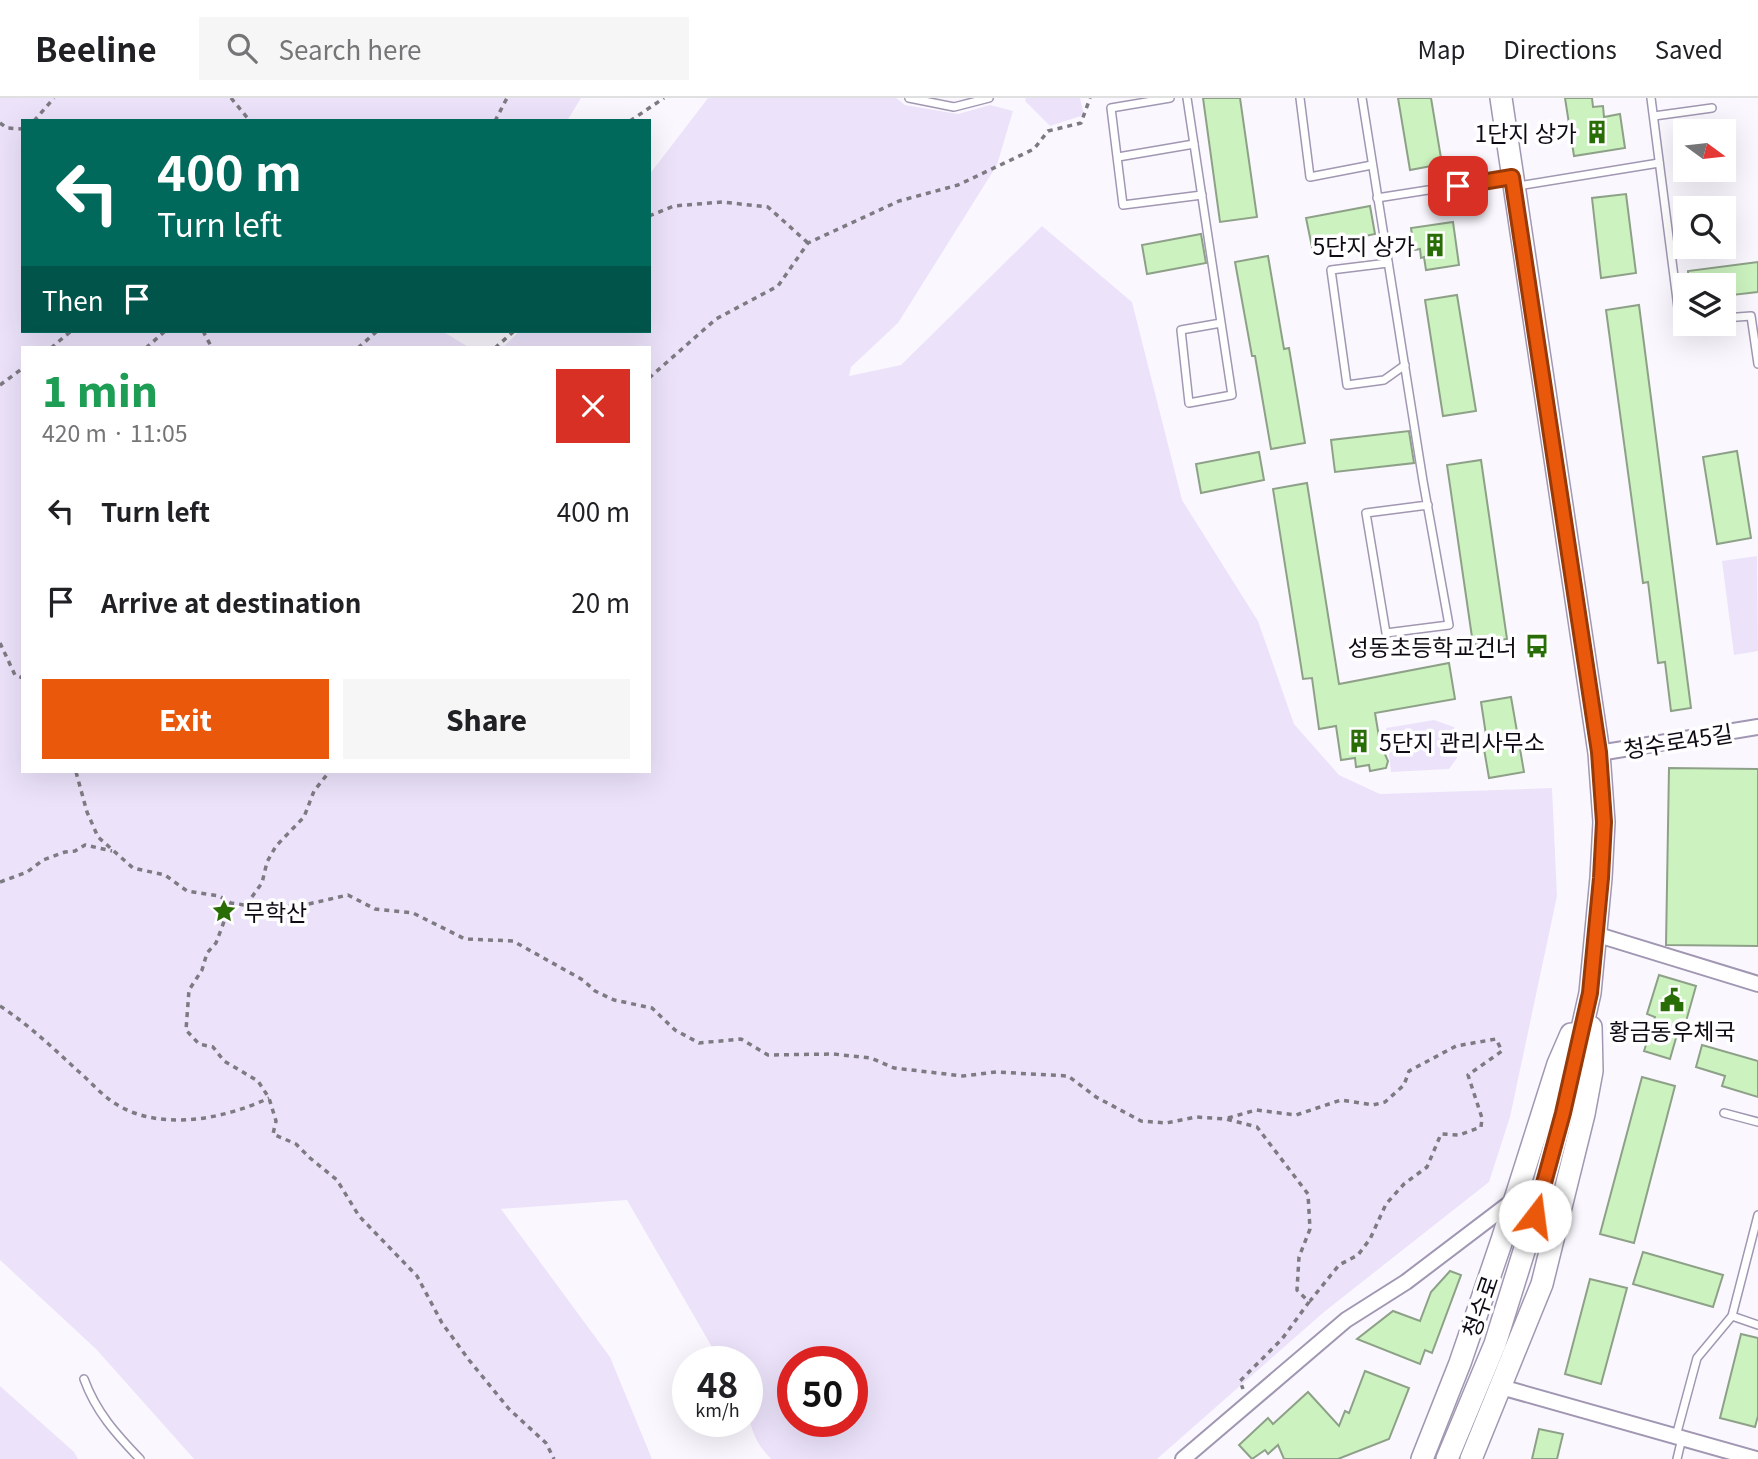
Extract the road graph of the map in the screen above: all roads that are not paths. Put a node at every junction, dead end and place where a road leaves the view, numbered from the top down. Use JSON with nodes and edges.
{"nodes":[{"id":1,"x":909,"y":98,"type":"edge"},
{"id":2,"x":989,"y":98,"type":"edge"},
{"id":3,"x":1170,"y":98,"type":"edge"},
{"id":4,"x":1187,"y":98,"type":"edge"},
{"id":5,"x":1300,"y":98,"type":"edge"},
{"id":6,"x":1362,"y":98,"type":"edge"},
{"id":7,"x":1502,"y":98,"type":"edge"},
{"id":8,"x":1651,"y":98,"type":"edge"},
{"id":9,"x":1712,"y":108,"type":"dead end"},
{"id":10,"x":1654,"y":116,"type":"junction"},
{"id":11,"x":1194,"y":144,"type":"junction"},
{"id":12,"x":1118,"y":157,"type":"junction"},
{"id":13,"x":1659,"y":163,"type":"junction"},
{"id":14,"x":1372,"y":165,"type":"junction"},
{"id":15,"x":1513,"y":182,"type":"junction"},
{"id":16,"x":1202,"y":194,"type":"junction"},
{"id":17,"x":1377,"y":198,"type":"junction"},
{"id":18,"x":1388,"y":263,"type":"junction"},
{"id":19,"x":1673,"y":273,"type":"edge"},
{"id":20,"x":1736,"y":317,"type":"edge"},
{"id":21,"x":1221,"y":323,"type":"junction"},
{"id":22,"x":1758,"y":364,"type":"edge"},
{"id":23,"x":1405,"y":365,"type":"junction"},
{"id":24,"x":1428,"y":505,"type":"junction"},
{"id":25,"x":1758,"y":727,"type":"edge"},
{"id":26,"x":1599,"y":752,"type":"junction"},
{"id":27,"x":1595,"y":934,"type":"junction"},
{"id":28,"x":1758,"y":984,"type":"edge"},
{"id":29,"x":1590,"y":993,"type":"junction"},
{"id":30,"x":1724,"y":1113,"type":"dead end"},
{"id":31,"x":1758,"y":1122,"type":"edge"},
{"id":32,"x":1515,"y":1199,"type":"junction"},
{"id":33,"x":1758,"y":1215,"type":"edge"},
{"id":34,"x":1732,"y":1316,"type":"junction"},
{"id":35,"x":1758,"y":1325,"type":"edge"},
{"id":36,"x":84,"y":1379,"type":"dead end"},
{"id":37,"x":1501,"y":1387,"type":"junction"},
{"id":38,"x":1679,"y":1437,"type":"junction"},
{"id":39,"x":140,"y":1459,"type":"edge"},
{"id":40,"x":1184,"y":1459,"type":"edge"},
{"id":41,"x":1422,"y":1459,"type":"edge"},
{"id":42,"x":1447,"y":1459,"type":"edge"},
{"id":43,"x":1471,"y":1459,"type":"edge"},
{"id":44,"x":1677,"y":1459,"type":"edge"},
{"id":45,"x":1756,"y":1459,"type":"edge"}],
"edges":[{"from":1,"to":2,"type":"lane"},
{"from":3,"to":12,"type":"lane"},
{"from":4,"to":11,"type":"lane"},
{"from":5,"to":14,"type":"lane"},
{"from":6,"to":14,"type":"lane"},
{"from":7,"to":15,"type":"main road","name":"청수로"},
{"from":8,"to":10,"type":"lane"},
{"from":9,"to":10,"type":"lane"},
{"from":10,"to":13,"type":"lane"},
{"from":11,"to":12,"type":"lane"},
{"from":11,"to":16,"type":"lane"},
{"from":12,"to":16,"type":"lane"},
{"from":13,"to":15,"type":"lane"},
{"from":13,"to":19,"type":"lane"},
{"from":14,"to":17,"type":"lane"},
{"from":15,"to":17,"type":"lane"},
{"from":15,"to":26,"type":"main road","name":"청수로"},
{"from":16,"to":21,"type":"lane"},
{"from":17,"to":18,"type":"lane"},
{"from":18,"to":23,"type":"lane"},
{"from":18,"to":23,"type":"lane"},
{"from":20,"to":22,"type":"lane"},
{"from":21,"to":21,"type":"lane"},
{"from":23,"to":24,"type":"lane"},
{"from":24,"to":24,"type":"lane"},
{"from":25,"to":26,"type":"street","name":"청수로45길"},
{"from":26,"to":27,"type":"main road","name":"청수로"},
{"from":27,"to":28,"type":"street"},
{"from":27,"to":29,"type":"main road","name":"청수로"},
{"from":29,"to":32,"type":"main road","name":"청수로"},
{"from":29,"to":37,"type":"main road","name":"청수로"},
{"from":29,"to":42,"type":"main road","name":"청수로"},
{"from":30,"to":31,"type":"lane"},
{"from":32,"to":40,"type":"street"},
{"from":32,"to":41,"type":"main road","name":"청수로"},
{"from":33,"to":34,"type":"lane"},
{"from":34,"to":35,"type":"lane"},
{"from":34,"to":38,"type":"lane"},
{"from":36,"to":39,"type":"lane"},
{"from":37,"to":38,"type":"street"},
{"from":37,"to":43,"type":"main road","name":"청수로"},
{"from":38,"to":44,"type":"lane"},
{"from":38,"to":45,"type":"street"}]}
